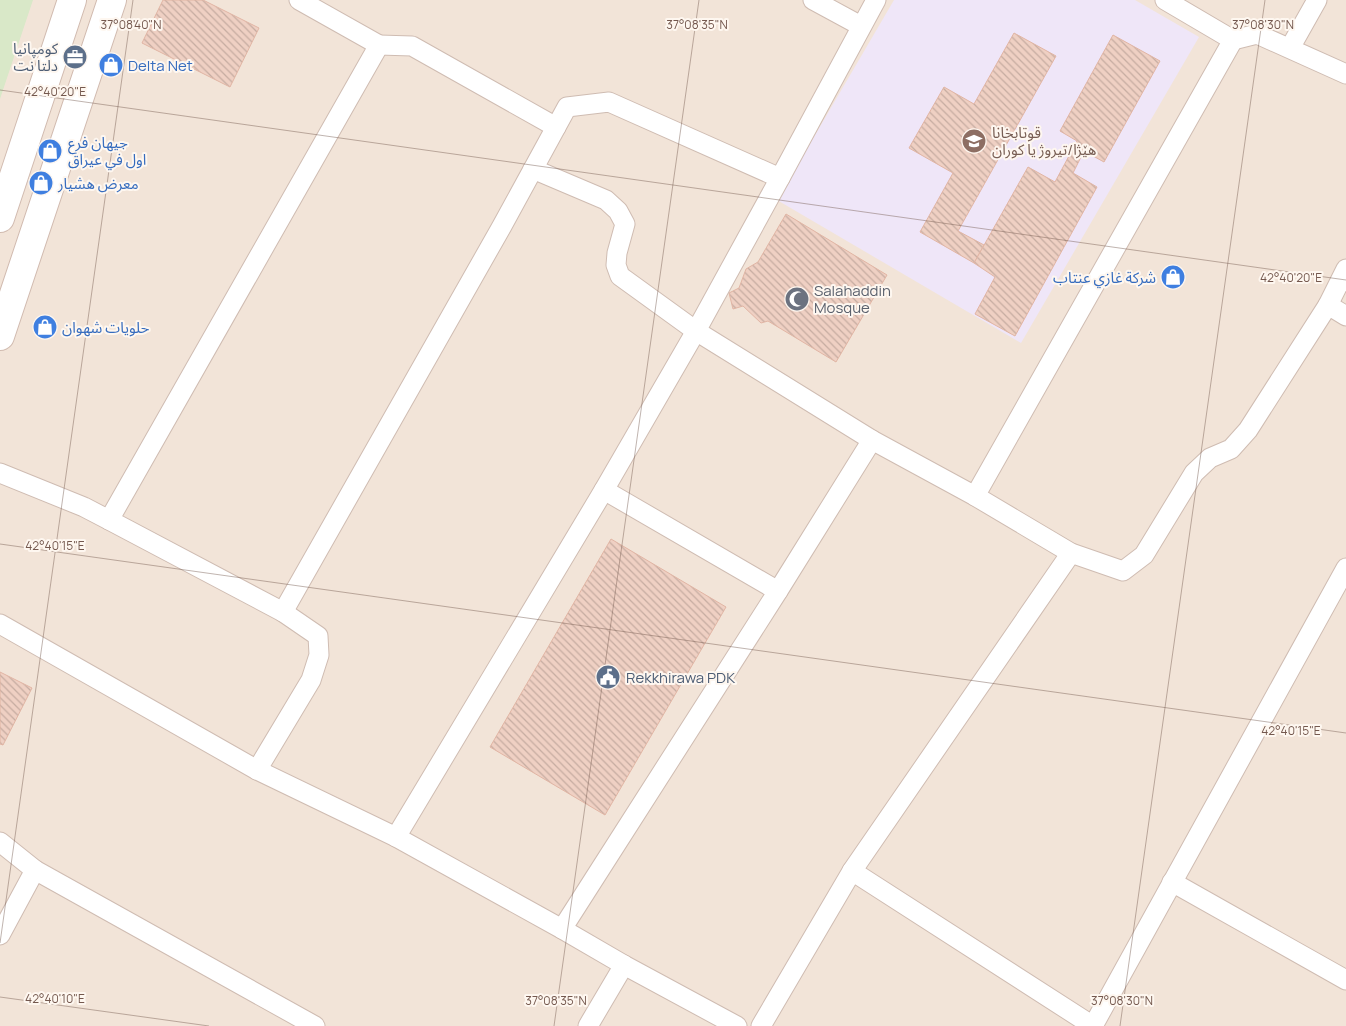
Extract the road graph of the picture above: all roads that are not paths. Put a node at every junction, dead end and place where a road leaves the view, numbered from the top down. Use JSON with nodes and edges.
{"nodes":[{"id":1,"x":72,"y":0,"type":"edge"},
{"id":2,"x":112,"y":0,"type":"edge"},
{"id":3,"x":298,"y":0,"type":"edge"},
{"id":4,"x":813,"y":0,"type":"edge"},
{"id":5,"x":876,"y":0,"type":"edge"},
{"id":6,"x":1165,"y":0,"type":"edge"},
{"id":7,"x":1318,"y":0,"type":"edge"},
{"id":8,"x":326,"y":7,"type":"edge"},
{"id":9,"x":861,"y":26,"type":"junction"},
{"id":10,"x":1233,"y":40,"type":"junction"},
{"id":11,"x":379,"y":44,"type":"junction"},
{"id":12,"x":1290,"y":48,"type":"junction"},
{"id":13,"x":1346,"y":74,"type":"edge"},
{"id":14,"x":556,"y":128,"type":"junction"},
{"id":15,"x":533,"y":169,"type":"junction"},
{"id":16,"x":780,"y":178,"type":"junction"},
{"id":17,"x":0,"y":218,"type":"edge"},
{"id":18,"x":1346,"y":269,"type":"edge"},
{"id":19,"x":1328,"y":304,"type":"junction"},
{"id":20,"x":1346,"y":316,"type":"edge"},
{"id":21,"x":696,"y":331,"type":"junction"},
{"id":22,"x":0,"y":336,"type":"edge"},
{"id":23,"x":872,"y":440,"type":"junction"},
{"id":24,"x":0,"y":473,"type":"edge"},
{"id":25,"x":604,"y":490,"type":"junction"},
{"id":26,"x":975,"y":496,"type":"junction"},
{"id":27,"x":109,"y":520,"type":"junction"},
{"id":28,"x":1071,"y":553,"type":"junction"},
{"id":29,"x":1346,"y":568,"type":"edge"},
{"id":30,"x":778,"y":591,"type":"junction"},
{"id":31,"x":283,"y":612,"type":"junction"},
{"id":32,"x":0,"y":624,"type":"edge"},
{"id":33,"x":257,"y":770,"type":"junction"},
{"id":34,"x":396,"y":837,"type":"junction"},
{"id":35,"x":0,"y":842,"type":"edge"},
{"id":36,"x":34,"y":870,"type":"junction"},
{"id":37,"x":852,"y":871,"type":"junction"},
{"id":38,"x":1172,"y":882,"type":"junction"},
{"id":39,"x":562,"y":929,"type":"junction"},
{"id":40,"x":0,"y":935,"type":"edge"},
{"id":41,"x":624,"y":965,"type":"junction"},
{"id":42,"x":1346,"y":980,"type":"edge"},
{"id":43,"x":315,"y":1026,"type":"edge"},
{"id":44,"x":588,"y":1026,"type":"edge"},
{"id":45,"x":737,"y":1026,"type":"edge"},
{"id":46,"x":761,"y":1026,"type":"edge"},
{"id":47,"x":1093,"y":1026,"type":"edge"}],
"edges":[{"from":1,"to":17,"type":"main road"},
{"from":2,"to":22,"type":"main road"},
{"from":3,"to":8,"type":"street"},
{"from":4,"to":9,"type":"street"},
{"from":5,"to":9,"type":"street"},
{"from":6,"to":10,"type":"street"},
{"from":7,"to":12,"type":"street"},
{"from":8,"to":11,"type":"street"},
{"from":9,"to":16,"type":"street"},
{"from":10,"to":12,"type":"street"},
{"from":10,"to":26,"type":"street"},
{"from":11,"to":14,"type":"street"},
{"from":11,"to":27,"type":"street"},
{"from":12,"to":13,"type":"street"},
{"from":14,"to":15,"type":"street"},
{"from":14,"to":16,"type":"street"},
{"from":15,"to":21,"type":"street"},
{"from":15,"to":31,"type":"street"},
{"from":16,"to":21,"type":"street"},
{"from":18,"to":19,"type":"street"},
{"from":19,"to":20,"type":"street"},
{"from":19,"to":28,"type":"street"},
{"from":21,"to":23,"type":"street"},
{"from":21,"to":25,"type":"street"},
{"from":23,"to":26,"type":"street"},
{"from":23,"to":30,"type":"street"},
{"from":24,"to":27,"type":"street"},
{"from":25,"to":30,"type":"street"},
{"from":25,"to":34,"type":"street"},
{"from":26,"to":28,"type":"street"},
{"from":27,"to":31,"type":"street"},
{"from":28,"to":37,"type":"street"},
{"from":29,"to":38,"type":"street"},
{"from":30,"to":39,"type":"street"},
{"from":31,"to":33,"type":"street"},
{"from":32,"to":33,"type":"street"},
{"from":33,"to":34,"type":"street"},
{"from":34,"to":39,"type":"street"},
{"from":35,"to":36,"type":"street"},
{"from":36,"to":40,"type":"street"},
{"from":36,"to":43,"type":"street"},
{"from":37,"to":46,"type":"street"},
{"from":37,"to":47,"type":"street"},
{"from":38,"to":42,"type":"street"},
{"from":38,"to":47,"type":"street"},
{"from":39,"to":41,"type":"street"},
{"from":41,"to":44,"type":"street"},
{"from":41,"to":45,"type":"street"}]}
